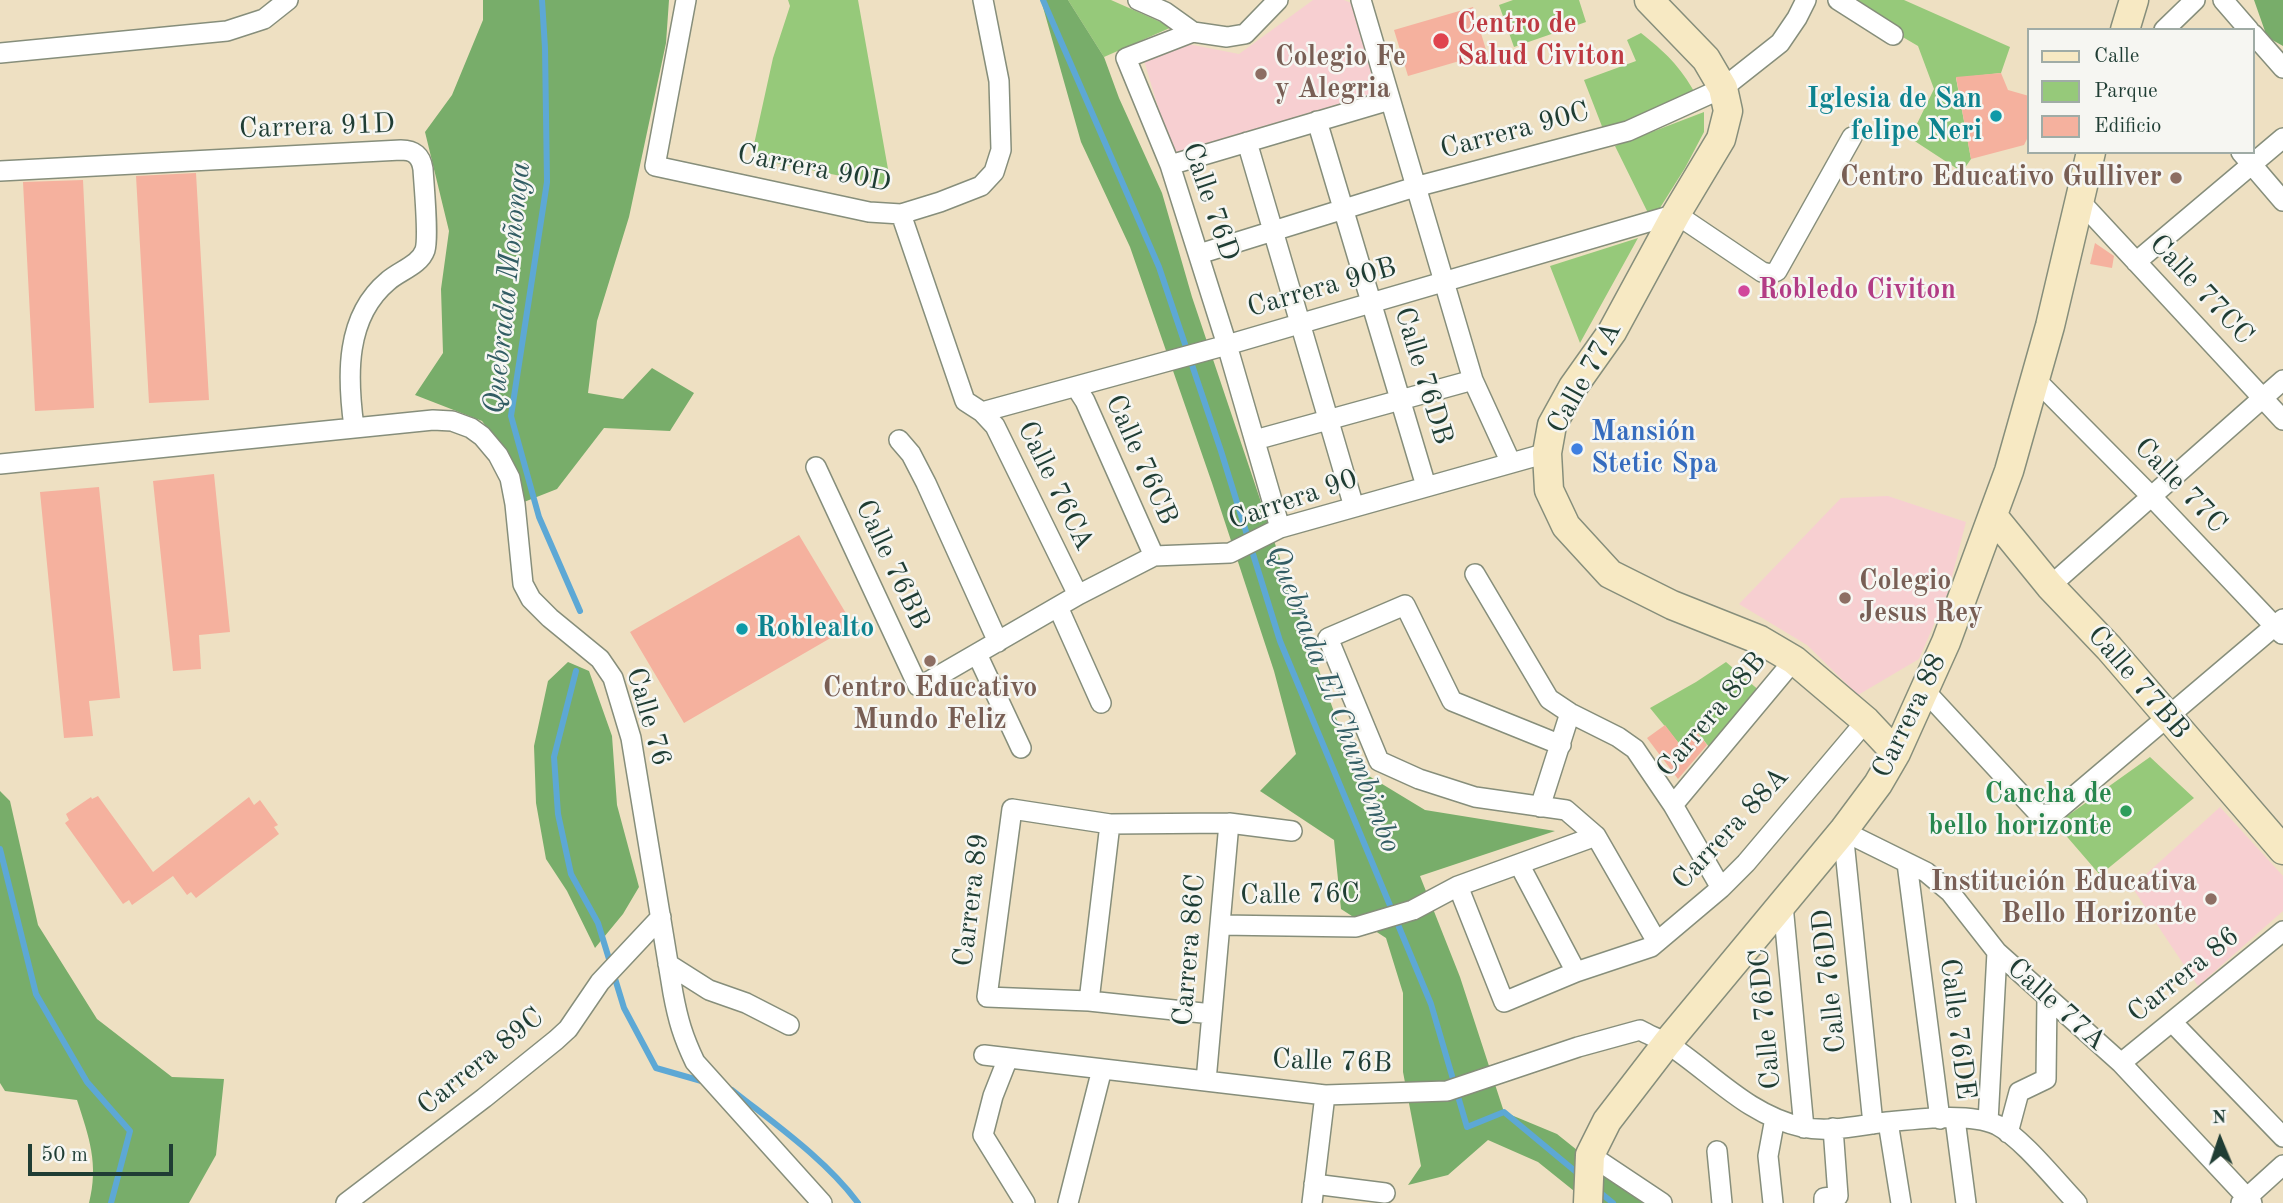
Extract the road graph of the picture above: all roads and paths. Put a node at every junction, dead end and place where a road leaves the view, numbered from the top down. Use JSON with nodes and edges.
{"nodes":[{"id":1,"x":288,"y":0,"type":"edge"},
{"id":2,"x":685,"y":0,"type":"edge"},
{"id":3,"x":983,"y":0,"type":"edge"},
{"id":4,"x":1138,"y":0,"type":"edge"},
{"id":5,"x":1278,"y":0,"type":"edge"},
{"id":6,"x":1361,"y":0,"type":"edge"},
{"id":7,"x":1649,"y":0,"type":"edge"},
{"id":8,"x":1806,"y":0,"type":"edge"},
{"id":9,"x":1838,"y":0,"type":"edge"},
{"id":10,"x":2195,"y":0,"type":"edge"},
{"id":11,"x":2223,"y":0,"type":"edge"},
{"id":12,"x":2166,"y":28,"type":"edge"},
{"id":13,"x":2247,"y":28,"type":"edge"},
{"id":14,"x":1193,"y":32,"type":"junction"},
{"id":15,"x":1893,"y":35,"type":"dead end"},
{"id":16,"x":2255,"y":36,"type":"edge"},
{"id":17,"x":0,"y":53,"type":"edge"},
{"id":18,"x":2283,"y":68,"type":"edge"},
{"id":19,"x":1723,"y":88,"type":"junction"},
{"id":20,"x":1390,"y":100,"type":"junction"},
{"id":21,"x":1317,"y":121,"type":"junction"},
{"id":22,"x":1852,"y":137,"type":"dead end"},
{"id":23,"x":2283,"y":138,"type":"edge"},
{"id":24,"x":1247,"y":142,"type":"junction"},
{"id":25,"x":2090,"y":154,"type":"edge"},
{"id":26,"x":2247,"y":159,"type":"edge"},
{"id":27,"x":1170,"y":165,"type":"junction"},
{"id":28,"x":0,"y":171,"type":"edge"},
{"id":29,"x":1415,"y":187,"type":"junction"},
{"id":30,"x":2078,"y":199,"type":"junction"},
{"id":31,"x":2283,"y":201,"type":"edge"},
{"id":32,"x":1343,"y":209,"type":"junction"},
{"id":33,"x":901,"y":214,"type":"junction"},
{"id":34,"x":1676,"y":214,"type":"junction"},
{"id":35,"x":1273,"y":231,"type":"junction"},
{"id":36,"x":1199,"y":254,"type":"junction"},
{"id":37,"x":2136,"y":262,"type":"junction"},
{"id":38,"x":1443,"y":282,"type":"junction"},
{"id":39,"x":1371,"y":303,"type":"junction"},
{"id":40,"x":1300,"y":324,"type":"junction"},
{"id":41,"x":1227,"y":345,"type":"junction"},
{"id":42,"x":2035,"y":379,"type":"junction"},
{"id":43,"x":1472,"y":380,"type":"junction"},
{"id":44,"x":2283,"y":380,"type":"edge"},
{"id":45,"x":1076,"y":387,"type":"junction"},
{"id":46,"x":2263,"y":397,"type":"junction"},
{"id":47,"x":1401,"y":399,"type":"junction"},
{"id":48,"x":982,"y":412,"type":"junction"},
{"id":49,"x":1329,"y":419,"type":"junction"},
{"id":50,"x":2283,"y":419,"type":"edge"},
{"id":51,"x":354,"y":427,"type":"junction"},
{"id":52,"x":900,"y":440,"type":"dead end"},
{"id":53,"x":1255,"y":440,"type":"junction"},
{"id":54,"x":1547,"y":453,"type":"junction"},
{"id":55,"x":1511,"y":463,"type":"junction"},
{"id":56,"x":0,"y":464,"type":"edge"},
{"id":57,"x":816,"y":467,"type":"dead end"},
{"id":58,"x":1426,"y":486,"type":"junction"},
{"id":59,"x":2151,"y":496,"type":"junction"},
{"id":60,"x":1354,"y":507,"type":"junction"},
{"id":61,"x":1993,"y":516,"type":"junction"},
{"id":62,"x":1280,"y":528,"type":"junction"},
{"id":63,"x":1154,"y":556,"type":"junction"},
{"id":64,"x":1475,"y":574,"type":"dead end"},
{"id":65,"x":2050,"y":586,"type":"junction"},
{"id":66,"x":1078,"y":596,"type":"junction"},
{"id":67,"x":1058,"y":607,"type":"junction"},
{"id":68,"x":2280,"y":626,"type":"edge"},
{"id":69,"x":998,"y":642,"type":"junction"},
{"id":70,"x":977,"y":654,"type":"junction"},
{"id":71,"x":1794,"y":660,"type":"junction"},
{"id":72,"x":918,"y":686,"type":"joint"},
{"id":73,"x":1925,"y":691,"type":"junction"},
{"id":74,"x":1101,"y":703,"type":"dead end"},
{"id":75,"x":1570,"y":713,"type":"junction"},
{"id":76,"x":2168,"y":718,"type":"junction"},
{"id":77,"x":1866,"y":721,"type":"junction"},
{"id":78,"x":1560,"y":745,"type":"junction"},
{"id":79,"x":1021,"y":748,"type":"dead end"},
{"id":80,"x":1896,"y":753,"type":"junction"},
{"id":81,"x":1673,"y":805,"type":"junction"},
{"id":82,"x":1540,"y":807,"type":"junction"},
{"id":83,"x":1229,"y":823,"type":"junction"},
{"id":84,"x":1110,"y":824,"type":"junction"},
{"id":85,"x":1292,"y":831,"type":"dead end"},
{"id":86,"x":1843,"y":831,"type":"junction"},
{"id":87,"x":1596,"y":836,"type":"junction"},
{"id":88,"x":2283,"y":850,"type":"edge"},
{"id":89,"x":1907,"y":863,"type":"junction"},
{"id":90,"x":1519,"y":864,"type":"junction"},
{"id":91,"x":1458,"y":886,"type":"junction"},
{"id":92,"x":1721,"y":888,"type":"junction"},
{"id":93,"x":1783,"y":905,"type":"junction"},
{"id":94,"x":661,"y":917,"type":"junction"},
{"id":95,"x":1220,"y":925,"type":"junction"},
{"id":96,"x":2283,"y":931,"type":"edge"},
{"id":97,"x":1657,"y":942,"type":"junction"},
{"id":98,"x":1997,"y":952,"type":"junction"},
{"id":99,"x":667,"y":964,"type":"junction"},
{"id":100,"x":1576,"y":972,"type":"junction"},
{"id":101,"x":2047,"y":997,"type":"junction"},
{"id":102,"x":1089,"y":1001,"type":"junction"},
{"id":103,"x":1212,"y":1014,"type":"junction"},
{"id":104,"x":2172,"y":1022,"type":"junction"},
{"id":105,"x":789,"y":1025,"type":"dead end"},
{"id":106,"x":1667,"y":1044,"type":"junction"},
{"id":107,"x":984,"y":1055,"type":"dead end"},
{"id":108,"x":1008,"y":1058,"type":"junction"},
{"id":109,"x":2121,"y":1063,"type":"junction"},
{"id":110,"x":1102,"y":1069,"type":"junction"},
{"id":111,"x":1206,"y":1081,"type":"junction"},
{"id":112,"x":1325,"y":1095,"type":"junction"},
{"id":113,"x":1775,"y":1118,"type":"junction"},
{"id":114,"x":1948,"y":1119,"type":"junction"},
{"id":115,"x":1988,"y":1122,"type":"junction"},
{"id":116,"x":1880,"y":1123,"type":"junction"},
{"id":117,"x":1804,"y":1128,"type":"junction"},
{"id":118,"x":1833,"y":1128,"type":"junction"},
{"id":119,"x":2008,"y":1133,"type":"junction"},
{"id":120,"x":2283,"y":1137,"type":"edge"},
{"id":121,"x":1717,"y":1151,"type":"dead end"},
{"id":122,"x":2283,"y":1165,"type":"edge"},
{"id":123,"x":1588,"y":1181,"type":"edge"},
{"id":124,"x":1313,"y":1193,"type":"edge"},
{"id":125,"x":1385,"y":1193,"type":"dead end"},
{"id":126,"x":2247,"y":1201,"type":"edge"},
{"id":127,"x":346,"y":1203,"type":"edge"},
{"id":128,"x":822,"y":1203,"type":"edge"},
{"id":129,"x":1025,"y":1203,"type":"edge"},
{"id":130,"x":1068,"y":1203,"type":"edge"},
{"id":131,"x":1662,"y":1203,"type":"edge"},
{"id":132,"x":1721,"y":1203,"type":"edge"},
{"id":133,"x":1773,"y":1203,"type":"edge"},
{"id":134,"x":1824,"y":1203,"type":"edge"},
{"id":135,"x":1901,"y":1203,"type":"edge"},
{"id":136,"x":1966,"y":1203,"type":"edge"},
{"id":137,"x":2077,"y":1203,"type":"edge"}],
"edges":[{"from":1,"to":17,"type":"street"},
{"from":2,"to":33,"type":"street","name":"Carrera 90D"},
{"from":3,"to":33,"type":"street","name":"Carrera 90D"},
{"from":4,"to":14,"type":"street"},
{"from":5,"to":14,"type":"street"},
{"from":6,"to":20,"type":"street"},
{"from":7,"to":19,"type":"street","name":"Calle 77A"},
{"from":8,"to":19,"type":"street","name":"Carrera 90C"},
{"from":9,"to":15,"type":"street"},
{"from":10,"to":12,"type":"street"},
{"from":11,"to":13,"type":"street"},
{"from":14,"to":27,"type":"street","name":"Calle 76D"},
{"from":16,"to":18,"type":"street"},
{"from":19,"to":29,"type":"street","name":"Carrera 90C"},
{"from":19,"to":34,"type":"street","name":"Calle 77A"},
{"from":20,"to":21,"type":"street"},
{"from":20,"to":29,"type":"street"},
{"from":21,"to":24,"type":"street"},
{"from":21,"to":32,"type":"street","name":"Calle 76DB"},
{"from":22,"to":34,"type":"street"},
{"from":23,"to":26,"type":"street"},
{"from":24,"to":27,"type":"street"},
{"from":24,"to":35,"type":"street"},
{"from":25,"to":30,"type":"street","name":"Carrera 88"},
{"from":26,"to":31,"type":"street"},
{"from":26,"to":37,"type":"street"},
{"from":27,"to":36,"type":"street","name":"Calle 76D"},
{"from":28,"to":51,"type":"street","name":"Carrera 91D"},
{"from":29,"to":32,"type":"street","name":"Carrera 90C"},
{"from":29,"to":38,"type":"street"},
{"from":30,"to":37,"type":"street","name":"Calle 77CC"},
{"from":30,"to":42,"type":"street","name":"Carrera 88"},
{"from":32,"to":35,"type":"street","name":"Carrera 90C"},
{"from":32,"to":39,"type":"street","name":"Calle 76DB"},
{"from":33,"to":48,"type":"street","name":"Calle 76CA"},
{"from":34,"to":38,"type":"street","name":"Carrera 90B"},
{"from":34,"to":54,"type":"street","name":"Calle 77A"},
{"from":35,"to":36,"type":"street","name":"Carrera 90C"},
{"from":35,"to":40,"type":"street"},
{"from":36,"to":41,"type":"street","name":"Calle 76D"},
{"from":37,"to":46,"type":"street","name":"Calle 77CC"},
{"from":38,"to":39,"type":"street","name":"Carrera 90B"},
{"from":38,"to":43,"type":"street"},
{"from":39,"to":40,"type":"street","name":"Carrera 90B"},
{"from":39,"to":47,"type":"street","name":"Calle 76DB"},
{"from":40,"to":41,"type":"street","name":"Carrera 90B"},
{"from":40,"to":49,"type":"street"},
{"from":41,"to":45,"type":"street","name":"Carrera 90B"},
{"from":41,"to":53,"type":"street","name":"Calle 76D"},
{"from":42,"to":59,"type":"street","name":"Calle 77C"},
{"from":42,"to":61,"type":"street","name":"Carrera 88"},
{"from":43,"to":47,"type":"street"},
{"from":43,"to":55,"type":"street"},
{"from":44,"to":46,"type":"street"},
{"from":45,"to":48,"type":"street","name":"Carrera 90B"},
{"from":45,"to":63,"type":"street","name":"Calle 76CB"},
{"from":46,"to":50,"type":"street","name":"Calle 77CC"},
{"from":46,"to":59,"type":"street"},
{"from":47,"to":49,"type":"street"},
{"from":47,"to":58,"type":"street","name":"Calle 76DB"},
{"from":48,"to":66,"type":"street","name":"Calle 76CA"},
{"from":49,"to":53,"type":"street"},
{"from":49,"to":60,"type":"street"},
{"from":51,"to":56,"type":"street"},
{"from":51,"to":94,"type":"street","name":"Calle 76"},
{"from":52,"to":69,"type":"street"},
{"from":53,"to":62,"type":"street","name":"Calle 76D"},
{"from":54,"to":55,"type":"street","name":"Carrera 90"},
{"from":54,"to":71,"type":"street","name":"Calle 77A"},
{"from":55,"to":58,"type":"street","name":"Carrera 90"},
{"from":57,"to":72,"type":"street","name":"Calle 76BB"},
{"from":58,"to":60,"type":"street","name":"Carrera 90"},
{"from":59,"to":65,"type":"street"},
{"from":59,"to":68,"type":"street","name":"Calle 77C"},
{"from":60,"to":62,"type":"street","name":"Carrera 90"},
{"from":61,"to":65,"type":"street","name":"Calle 77BB"},
{"from":61,"to":73,"type":"street","name":"Carrera 88"},
{"from":62,"to":63,"type":"street","name":"Carrera 90"},
{"from":63,"to":66,"type":"street","name":"Carrera 90"},
{"from":64,"to":75,"type":"street"},
{"from":65,"to":76,"type":"street","name":"Calle 77BB"},
{"from":66,"to":67,"type":"street","name":"Carrera 90"},
{"from":67,"to":69,"type":"street","name":"Carrera 90"},
{"from":67,"to":74,"type":"street"},
{"from":68,"to":76,"type":"street"},
{"from":69,"to":70,"type":"street","name":"Carrera 90"},
{"from":70,"to":72,"type":"street","name":"Carrera 90"},
{"from":70,"to":79,"type":"street"},
{"from":71,"to":77,"type":"street","name":"Calle 77A"},
{"from":71,"to":81,"type":"street","name":"Carrera 88B"},
{"from":73,"to":76,"type":"street"},
{"from":73,"to":80,"type":"street","name":"Carrera 88"},
{"from":75,"to":78,"type":"street"},
{"from":75,"to":81,"type":"street"},
{"from":76,"to":88,"type":"street","name":"Calle 77BB"},
{"from":77,"to":80,"type":"street","name":"Calle 77A"},
{"from":77,"to":92,"type":"street","name":"Carrera 88A"},
{"from":78,"to":82,"type":"street"},
{"from":78,"to":82,"type":"street"},
{"from":80,"to":86,"type":"street","name":"Carrera 88"},
{"from":81,"to":92,"type":"street"},
{"from":82,"to":87,"type":"street"},
{"from":83,"to":84,"type":"street"},
{"from":83,"to":85,"type":"street"},
{"from":83,"to":95,"type":"street","name":"Carrera 86C"},
{"from":84,"to":102,"type":"street"},
{"from":84,"to":102,"type":"street","name":"Carrera 89"},
{"from":86,"to":89,"type":"street","name":"Calle 77A"},
{"from":86,"to":93,"type":"street","name":"Carrera 88"},
{"from":86,"to":116,"type":"street","name":"Calle 76DD"},
{"from":87,"to":90,"type":"street"},
{"from":87,"to":97,"type":"street"},
{"from":89,"to":98,"type":"street","name":"Calle 77A"},
{"from":89,"to":114,"type":"street","name":"Calle 76DE"},
{"from":90,"to":91,"type":"street"},
{"from":90,"to":100,"type":"street"},
{"from":91,"to":95,"type":"street","name":"Calle 76C"},
{"from":91,"to":100,"type":"street","name":"Carrera 88A"},
{"from":92,"to":97,"type":"street","name":"Carrera 88A"},
{"from":93,"to":106,"type":"street","name":"Carrera 88"},
{"from":93,"to":117,"type":"street","name":"Calle 76DC"},
{"from":94,"to":99,"type":"street","name":"Calle 76"},
{"from":94,"to":127,"type":"street","name":"Carrera 89C"},
{"from":95,"to":103,"type":"street","name":"Carrera 86C"},
{"from":96,"to":104,"type":"street","name":"Carrera 86"},
{"from":97,"to":100,"type":"street","name":"Carrera 88A"},
{"from":98,"to":101,"type":"street","name":"Calle 77A"},
{"from":98,"to":115,"type":"street"},
{"from":99,"to":105,"type":"street"},
{"from":99,"to":128,"type":"street","name":"Calle 76"},
{"from":101,"to":109,"type":"street","name":"Calle 77A"},
{"from":101,"to":119,"type":"street"},
{"from":102,"to":103,"type":"street"},
{"from":103,"to":111,"type":"street","name":"Carrera 86C"},
{"from":104,"to":109,"type":"street","name":"Carrera 86"},
{"from":104,"to":120,"type":"street"},
{"from":106,"to":112,"type":"street","name":"Calle 76B"},
{"from":106,"to":113,"type":"street","name":"Calle 76B"},
{"from":106,"to":123,"type":"street","name":"Carrera 88"},
{"from":107,"to":108,"type":"street","name":"Calle 76B"},
{"from":108,"to":110,"type":"street","name":"Calle 76B"},
{"from":108,"to":129,"type":"street"},
{"from":109,"to":126,"type":"street","name":"Calle 77A"},
{"from":110,"to":111,"type":"street","name":"Calle 76B"},
{"from":110,"to":130,"type":"street"},
{"from":111,"to":112,"type":"street","name":"Calle 76B"},
{"from":112,"to":124,"type":"street"},
{"from":113,"to":117,"type":"street","name":"Calle 76B"},
{"from":113,"to":133,"type":"street"},
{"from":114,"to":115,"type":"street","name":"Calle 76B"},
{"from":114,"to":116,"type":"street","name":"Calle 76B"},
{"from":114,"to":136,"type":"street","name":"Calle 76DE"},
{"from":115,"to":119,"type":"street"},
{"from":116,"to":118,"type":"street","name":"Calle 76B"},
{"from":116,"to":135,"type":"street","name":"Calle 76DD"},
{"from":117,"to":118,"type":"street","name":"Calle 76B"},
{"from":118,"to":134,"type":"street"},
{"from":119,"to":137,"type":"street"},
{"from":121,"to":132,"type":"street"},
{"from":122,"to":126,"type":"street"},
{"from":123,"to":131,"type":"street"},
{"from":124,"to":125,"type":"street"}]}
